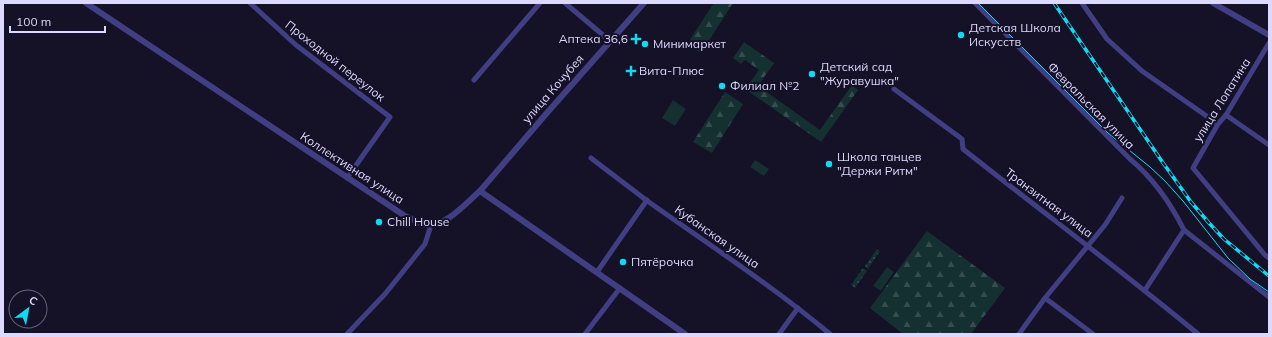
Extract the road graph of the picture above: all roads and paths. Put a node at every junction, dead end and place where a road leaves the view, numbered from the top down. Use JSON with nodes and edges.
{"nodes":[{"id":1,"x":86,"y":3,"type":"edge"},
{"id":2,"x":250,"y":3,"type":"edge"},
{"id":3,"x":540,"y":3,"type":"edge"},
{"id":4,"x":565,"y":3,"type":"edge"},
{"id":5,"x":644,"y":3,"type":"edge"},
{"id":6,"x":975,"y":3,"type":"edge"},
{"id":7,"x":1082,"y":3,"type":"edge"},
{"id":8,"x":1213,"y":3,"type":"edge"},
{"id":9,"x":1269,"y":35,"type":"edge"},
{"id":10,"x":610,"y":41,"type":"junction"},
{"id":11,"x":1269,"y":43,"type":"edge"},
{"id":12,"x":474,"y":80,"type":"dead end"},
{"id":13,"x":894,"y":89,"type":"dead end"},
{"id":14,"x":1226,"y":115,"type":"junction"},
{"id":15,"x":1218,"y":124,"type":"junction"},
{"id":16,"x":1269,"y":144,"type":"edge"},
{"id":17,"x":591,"y":158,"type":"dead end"},
{"id":18,"x":346,"y":178,"type":"junction"},
{"id":19,"x":480,"y":191,"type":"junction"},
{"id":20,"x":1122,"y":198,"type":"dead end"},
{"id":21,"x":647,"y":200,"type":"junction"},
{"id":22,"x":431,"y":225,"type":"junction"},
{"id":23,"x":1184,"y":230,"type":"junction"},
{"id":24,"x":1088,"y":245,"type":"junction"},
{"id":25,"x":1269,"y":258,"type":"edge"},
{"id":26,"x":597,"y":272,"type":"junction"},
{"id":27,"x":620,"y":288,"type":"junction"},
{"id":28,"x":1145,"y":290,"type":"junction"},
{"id":29,"x":1269,"y":297,"type":"edge"},
{"id":30,"x":1045,"y":298,"type":"junction"},
{"id":31,"x":798,"y":308,"type":"junction"},
{"id":32,"x":347,"y":334,"type":"edge"},
{"id":33,"x":585,"y":334,"type":"edge"},
{"id":34,"x":685,"y":334,"type":"edge"},
{"id":35,"x":779,"y":334,"type":"edge"},
{"id":36,"x":830,"y":334,"type":"edge"},
{"id":37,"x":1019,"y":334,"type":"edge"},
{"id":38,"x":1093,"y":334,"type":"edge"},
{"id":39,"x":1197,"y":334,"type":"edge"}],
"edges":[{"from":1,"to":18,"type":"street","name":"Коллективная улица"},
{"from":2,"to":18,"type":"street","name":"Проходной переулок"},
{"from":3,"to":12,"type":"street"},
{"from":4,"to":10,"type":"street"},
{"from":5,"to":10,"type":"street","name":"улица Кочубея"},
{"from":6,"to":23,"type":"street","name":"Февральская улица"},
{"from":7,"to":15,"type":"street"},
{"from":8,"to":9,"type":"street"},
{"from":10,"to":19,"type":"street","name":"улица Кочубея"},
{"from":11,"to":14,"type":"street","name":"улица Лопатина"},
{"from":13,"to":24,"type":"street","name":"Транзитная улица"},
{"from":14,"to":15,"type":"street","name":"улица Лопатина"},
{"from":14,"to":16,"type":"street"},
{"from":15,"to":25,"type":"street","name":"улица Лопатина"},
{"from":17,"to":21,"type":"street","name":"Кубанская улица"},
{"from":18,"to":22,"type":"street","name":"Коллективная улица"},
{"from":19,"to":22,"type":"street"},
{"from":19,"to":26,"type":"street"},
{"from":20,"to":24,"type":"street"},
{"from":21,"to":26,"type":"street"},
{"from":21,"to":31,"type":"street","name":"Кубанская улица"},
{"from":22,"to":32,"type":"street"},
{"from":23,"to":28,"type":"street"},
{"from":23,"to":29,"type":"street","name":"Февральская улица"},
{"from":24,"to":28,"type":"street","name":"Транзитная улица"},
{"from":24,"to":30,"type":"street"},
{"from":26,"to":27,"type":"street"},
{"from":27,"to":33,"type":"street"},
{"from":27,"to":34,"type":"street"},
{"from":28,"to":39,"type":"street","name":"Транзитная улица"},
{"from":30,"to":37,"type":"street"},
{"from":30,"to":38,"type":"street"},
{"from":31,"to":35,"type":"street"},
{"from":31,"to":36,"type":"street","name":"Кубанская улица"}]}
